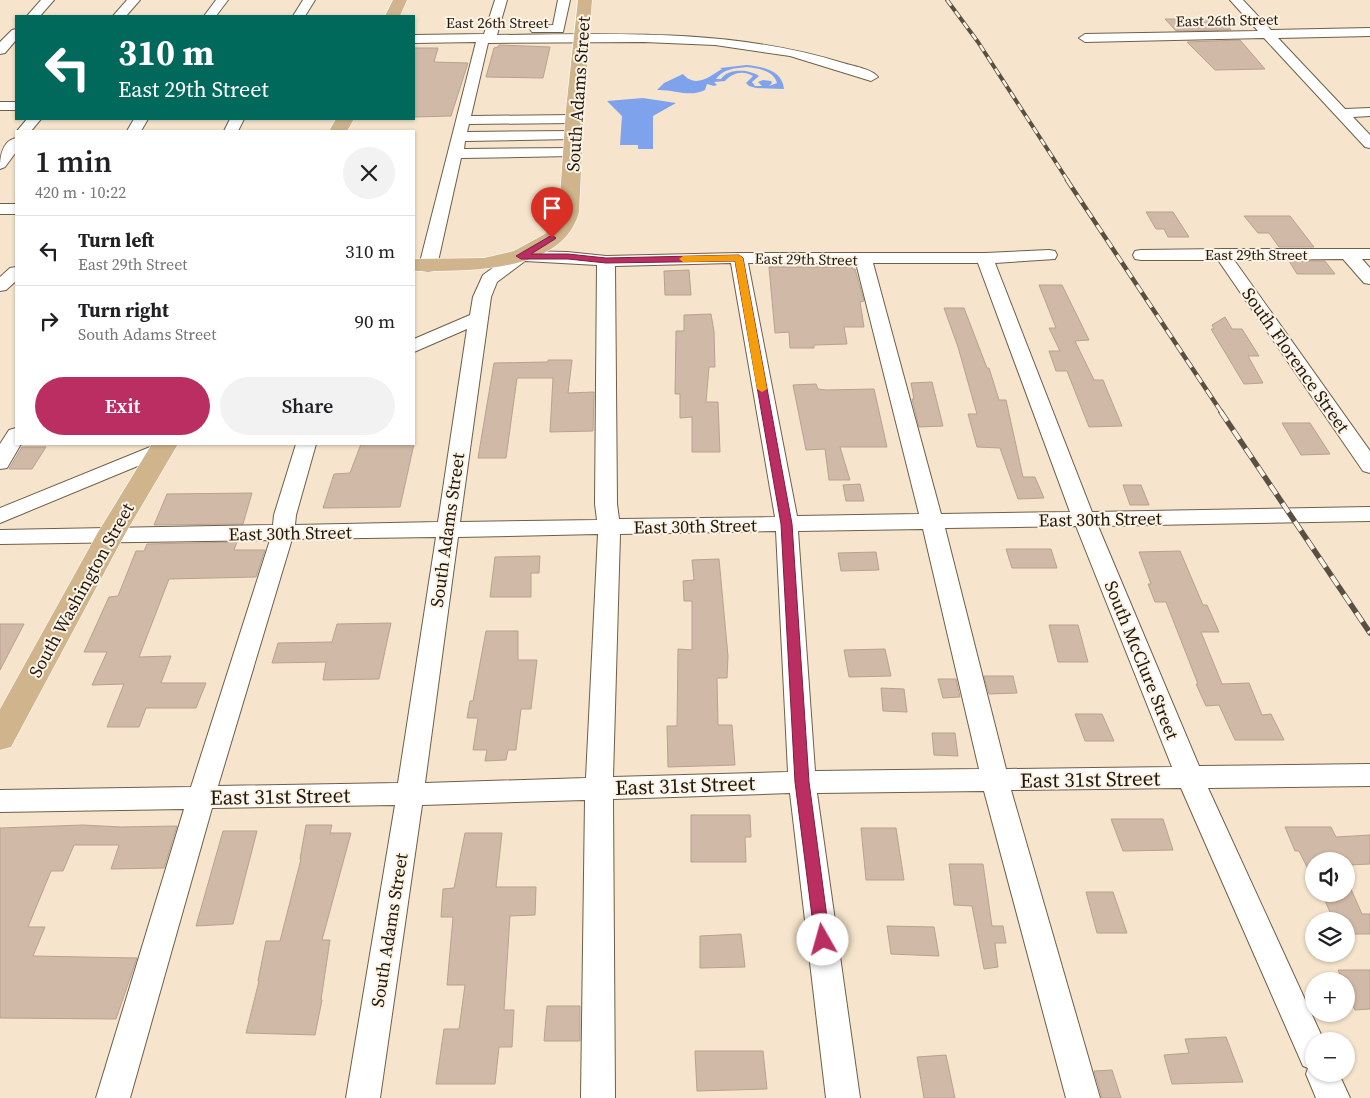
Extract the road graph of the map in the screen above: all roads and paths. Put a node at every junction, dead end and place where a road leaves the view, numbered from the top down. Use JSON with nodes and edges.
{"nodes":[{"id":1,"x":48,"y":0,"type":"edge"},
{"id":2,"x":134,"y":0,"type":"edge"},
{"id":3,"x":222,"y":0,"type":"edge"},
{"id":4,"x":309,"y":0,"type":"edge"},
{"id":5,"x":400,"y":0,"type":"edge"},
{"id":6,"x":501,"y":0,"type":"edge"},
{"id":7,"x":564,"y":0,"type":"edge"},
{"id":8,"x":585,"y":0,"type":"edge"},
{"id":9,"x":1236,"y":0,"type":"edge"},
{"id":10,"x":34,"y":15,"type":"edge"},
{"id":11,"x":120,"y":15,"type":"edge"},
{"id":12,"x":211,"y":15,"type":"edge"},
{"id":13,"x":301,"y":15,"type":"edge"},
{"id":14,"x":394,"y":15,"type":"edge"},
{"id":15,"x":1356,"y":32,"type":"junction"},
{"id":16,"x":1370,"y":32,"type":"edge"},
{"id":17,"x":488,"y":35,"type":"junction"},
{"id":18,"x":1267,"y":36,"type":"junction"},
{"id":19,"x":580,"y":38,"type":"junction"},
{"id":20,"x":1085,"y":38,"type":"dead end"},
{"id":21,"x":415,"y":39,"type":"edge"},
{"id":22,"x":1370,"y":45,"type":"edge"},
{"id":23,"x":871,"y":77,"type":"dead end"},
{"id":24,"x":0,"y":106,"type":"edge"},
{"id":25,"x":15,"y":106,"type":"edge"},
{"id":26,"x":1370,"y":112,"type":"edge"},
{"id":27,"x":1342,"y":113,"type":"junction"},
{"id":28,"x":33,"y":120,"type":"edge"},
{"id":29,"x":464,"y":120,"type":"junction"},
{"id":30,"x":25,"y":130,"type":"edge"},
{"id":31,"x":573,"y":135,"type":"junction"},
{"id":32,"x":460,"y":137,"type":"junction"},
{"id":33,"x":15,"y":143,"type":"edge"},
{"id":34,"x":1370,"y":144,"type":"edge"},
{"id":35,"x":456,"y":154,"type":"junction"},
{"id":36,"x":0,"y":164,"type":"edge"},
{"id":37,"x":0,"y":209,"type":"edge"},
{"id":38,"x":15,"y":209,"type":"edge"},
{"id":39,"x":1222,"y":254,"type":"junction"},
{"id":40,"x":1348,"y":254,"type":"junction"},
{"id":41,"x":1370,"y":254,"type":"edge"},
{"id":42,"x":1049,"y":255,"type":"dead end"},
{"id":43,"x":1141,"y":255,"type":"dead end"},
{"id":44,"x":521,"y":256,"type":"junction"},
{"id":45,"x":739,"y":258,"type":"junction"},
{"id":46,"x":985,"y":258,"type":"junction"},
{"id":47,"x":862,"y":259,"type":"junction"},
{"id":48,"x":606,"y":261,"type":"junction"},
{"id":49,"x":421,"y":265,"type":"edge"},
{"id":50,"x":1370,"y":279,"type":"edge"},
{"id":51,"x":478,"y":318,"type":"junction"},
{"id":52,"x":415,"y":346,"type":"edge"},
{"id":53,"x":15,"y":436,"type":"edge"},
{"id":54,"x":306,"y":445,"type":"edge"},
{"id":55,"x":163,"y":446,"type":"edge"},
{"id":56,"x":0,"y":463,"type":"edge"},
{"id":57,"x":1370,"y":466,"type":"edge"},
{"id":58,"x":1370,"y":514,"type":"edge"},
{"id":59,"x":0,"y":516,"type":"edge"},
{"id":60,"x":1084,"y":519,"type":"junction"},
{"id":61,"x":932,"y":522,"type":"junction"},
{"id":62,"x":787,"y":524,"type":"junction"},
{"id":63,"x":609,"y":528,"type":"junction"},
{"id":64,"x":447,"y":530,"type":"junction"},
{"id":65,"x":283,"y":533,"type":"junction"},
{"id":66,"x":111,"y":534,"type":"junction"},
{"id":67,"x":0,"y":537,"type":"edge"},
{"id":68,"x":0,"y":738,"type":"edge"},
{"id":69,"x":1370,"y":775,"type":"edge"},
{"id":70,"x":1190,"y":778,"type":"junction"},
{"id":71,"x":995,"y":780,"type":"junction"},
{"id":72,"x":802,"y":782,"type":"junction"},
{"id":73,"x":599,"y":788,"type":"junction"},
{"id":74,"x":410,"y":794,"type":"junction"},
{"id":75,"x":201,"y":798,"type":"junction"},
{"id":76,"x":0,"y":801,"type":"edge"},
{"id":77,"x":1305,"y":1035,"type":"edge"},
{"id":78,"x":1326,"y":1082,"type":"edge"},
{"id":79,"x":113,"y":1098,"type":"edge"},
{"id":80,"x":363,"y":1098,"type":"edge"},
{"id":81,"x":598,"y":1098,"type":"edge"},
{"id":82,"x":843,"y":1098,"type":"edge"},
{"id":83,"x":1082,"y":1098,"type":"edge"},
{"id":84,"x":1333,"y":1098,"type":"edge"}],
"edges":[{"from":1,"to":10,"type":"street"},
{"from":2,"to":11,"type":"street"},
{"from":3,"to":12,"type":"street"},
{"from":4,"to":13,"type":"street"},
{"from":5,"to":14,"type":"main road"},
{"from":6,"to":17,"type":"street"},
{"from":7,"to":17,"type":"street"},
{"from":8,"to":19,"type":"main road","name":"South Adams Street"},
{"from":9,"to":18,"type":"street"},
{"from":15,"to":16,"type":"street","name":"East 26th Street"},
{"from":15,"to":18,"type":"street","name":"East 26th Street"},
{"from":15,"to":22,"type":"street"},
{"from":17,"to":19,"type":"street","name":"East 26th Street"},
{"from":17,"to":21,"type":"street","name":"East 26th Street"},
{"from":17,"to":29,"type":"street"},
{"from":18,"to":20,"type":"street","name":"East 26th Street"},
{"from":18,"to":27,"type":"street"},
{"from":19,"to":23,"type":"street","name":"East 26th Street"},
{"from":19,"to":31,"type":"main road","name":"South Adams Street"},
{"from":24,"to":25,"type":"street"},
{"from":26,"to":27,"type":"street"},
{"from":27,"to":34,"type":"street"},
{"from":28,"to":30,"type":"street"},
{"from":29,"to":31,"type":"street"},
{"from":29,"to":32,"type":"street"},
{"from":31,"to":32,"type":"street"},
{"from":31,"to":35,"type":"street"},
{"from":31,"to":44,"type":"main road","name":"South Adams Street"},
{"from":32,"to":35,"type":"street"},
{"from":33,"to":36,"type":"street"},
{"from":35,"to":49,"type":"street"},
{"from":37,"to":38,"type":"street"},
{"from":39,"to":40,"type":"street","name":"East 29th Street"},
{"from":39,"to":43,"type":"street","name":"East 29th Street"},
{"from":39,"to":57,"type":"street","name":"South Florence Street"},
{"from":40,"to":41,"type":"street","name":"East 29th Street"},
{"from":40,"to":50,"type":"street"},
{"from":42,"to":46,"type":"street","name":"East 29th Street"},
{"from":44,"to":48,"type":"street","name":"East 29th Street"},
{"from":44,"to":49,"type":"main road","name":"East 29th Street"},
{"from":44,"to":51,"type":"street","name":"South Adams Street"},
{"from":45,"to":47,"type":"street","name":"East 29th Street"},
{"from":45,"to":48,"type":"street","name":"East 29th Street"},
{"from":45,"to":62,"type":"street"},
{"from":46,"to":47,"type":"street","name":"East 29th Street"},
{"from":46,"to":60,"type":"street","name":"South McClure Street"},
{"from":47,"to":61,"type":"street"},
{"from":48,"to":63,"type":"street"},
{"from":51,"to":52,"type":"street"},
{"from":51,"to":64,"type":"street","name":"South Adams Street"},
{"from":53,"to":56,"type":"street"},
{"from":54,"to":65,"type":"street"},
{"from":55,"to":59,"type":"street"},
{"from":55,"to":66,"type":"main road","name":"South Washington Street"},
{"from":58,"to":60,"type":"street","name":"East 30th Street"},
{"from":60,"to":61,"type":"street","name":"East 30th Street"},
{"from":60,"to":70,"type":"street","name":"South McClure Street"},
{"from":61,"to":62,"type":"street","name":"East 30th Street"},
{"from":61,"to":71,"type":"street"},
{"from":62,"to":63,"type":"street","name":"East 30th Street"},
{"from":62,"to":72,"type":"street"},
{"from":63,"to":64,"type":"street","name":"East 30th Street"},
{"from":63,"to":73,"type":"street"},
{"from":64,"to":65,"type":"street","name":"East 30th Street"},
{"from":64,"to":74,"type":"street","name":"South Adams Street"},
{"from":65,"to":66,"type":"street","name":"East 30th Street"},
{"from":65,"to":75,"type":"street"},
{"from":66,"to":67,"type":"street","name":"East 30th Street"},
{"from":66,"to":68,"type":"main road","name":"South Washington Street"},
{"from":69,"to":70,"type":"street","name":"East 31st Street"},
{"from":70,"to":71,"type":"street","name":"East 31st Street"},
{"from":70,"to":77,"type":"street","name":"South McClure Street"},
{"from":71,"to":72,"type":"street","name":"East 31st Street"},
{"from":71,"to":83,"type":"street"},
{"from":72,"to":73,"type":"street","name":"East 31st Street"},
{"from":72,"to":82,"type":"street"},
{"from":73,"to":74,"type":"street","name":"East 31st Street"},
{"from":73,"to":81,"type":"street"},
{"from":74,"to":75,"type":"street","name":"East 31st Street"},
{"from":74,"to":80,"type":"street","name":"South Adams Street"},
{"from":75,"to":76,"type":"street","name":"East 31st Street"},
{"from":75,"to":79,"type":"street"},
{"from":78,"to":84,"type":"street"}]}
